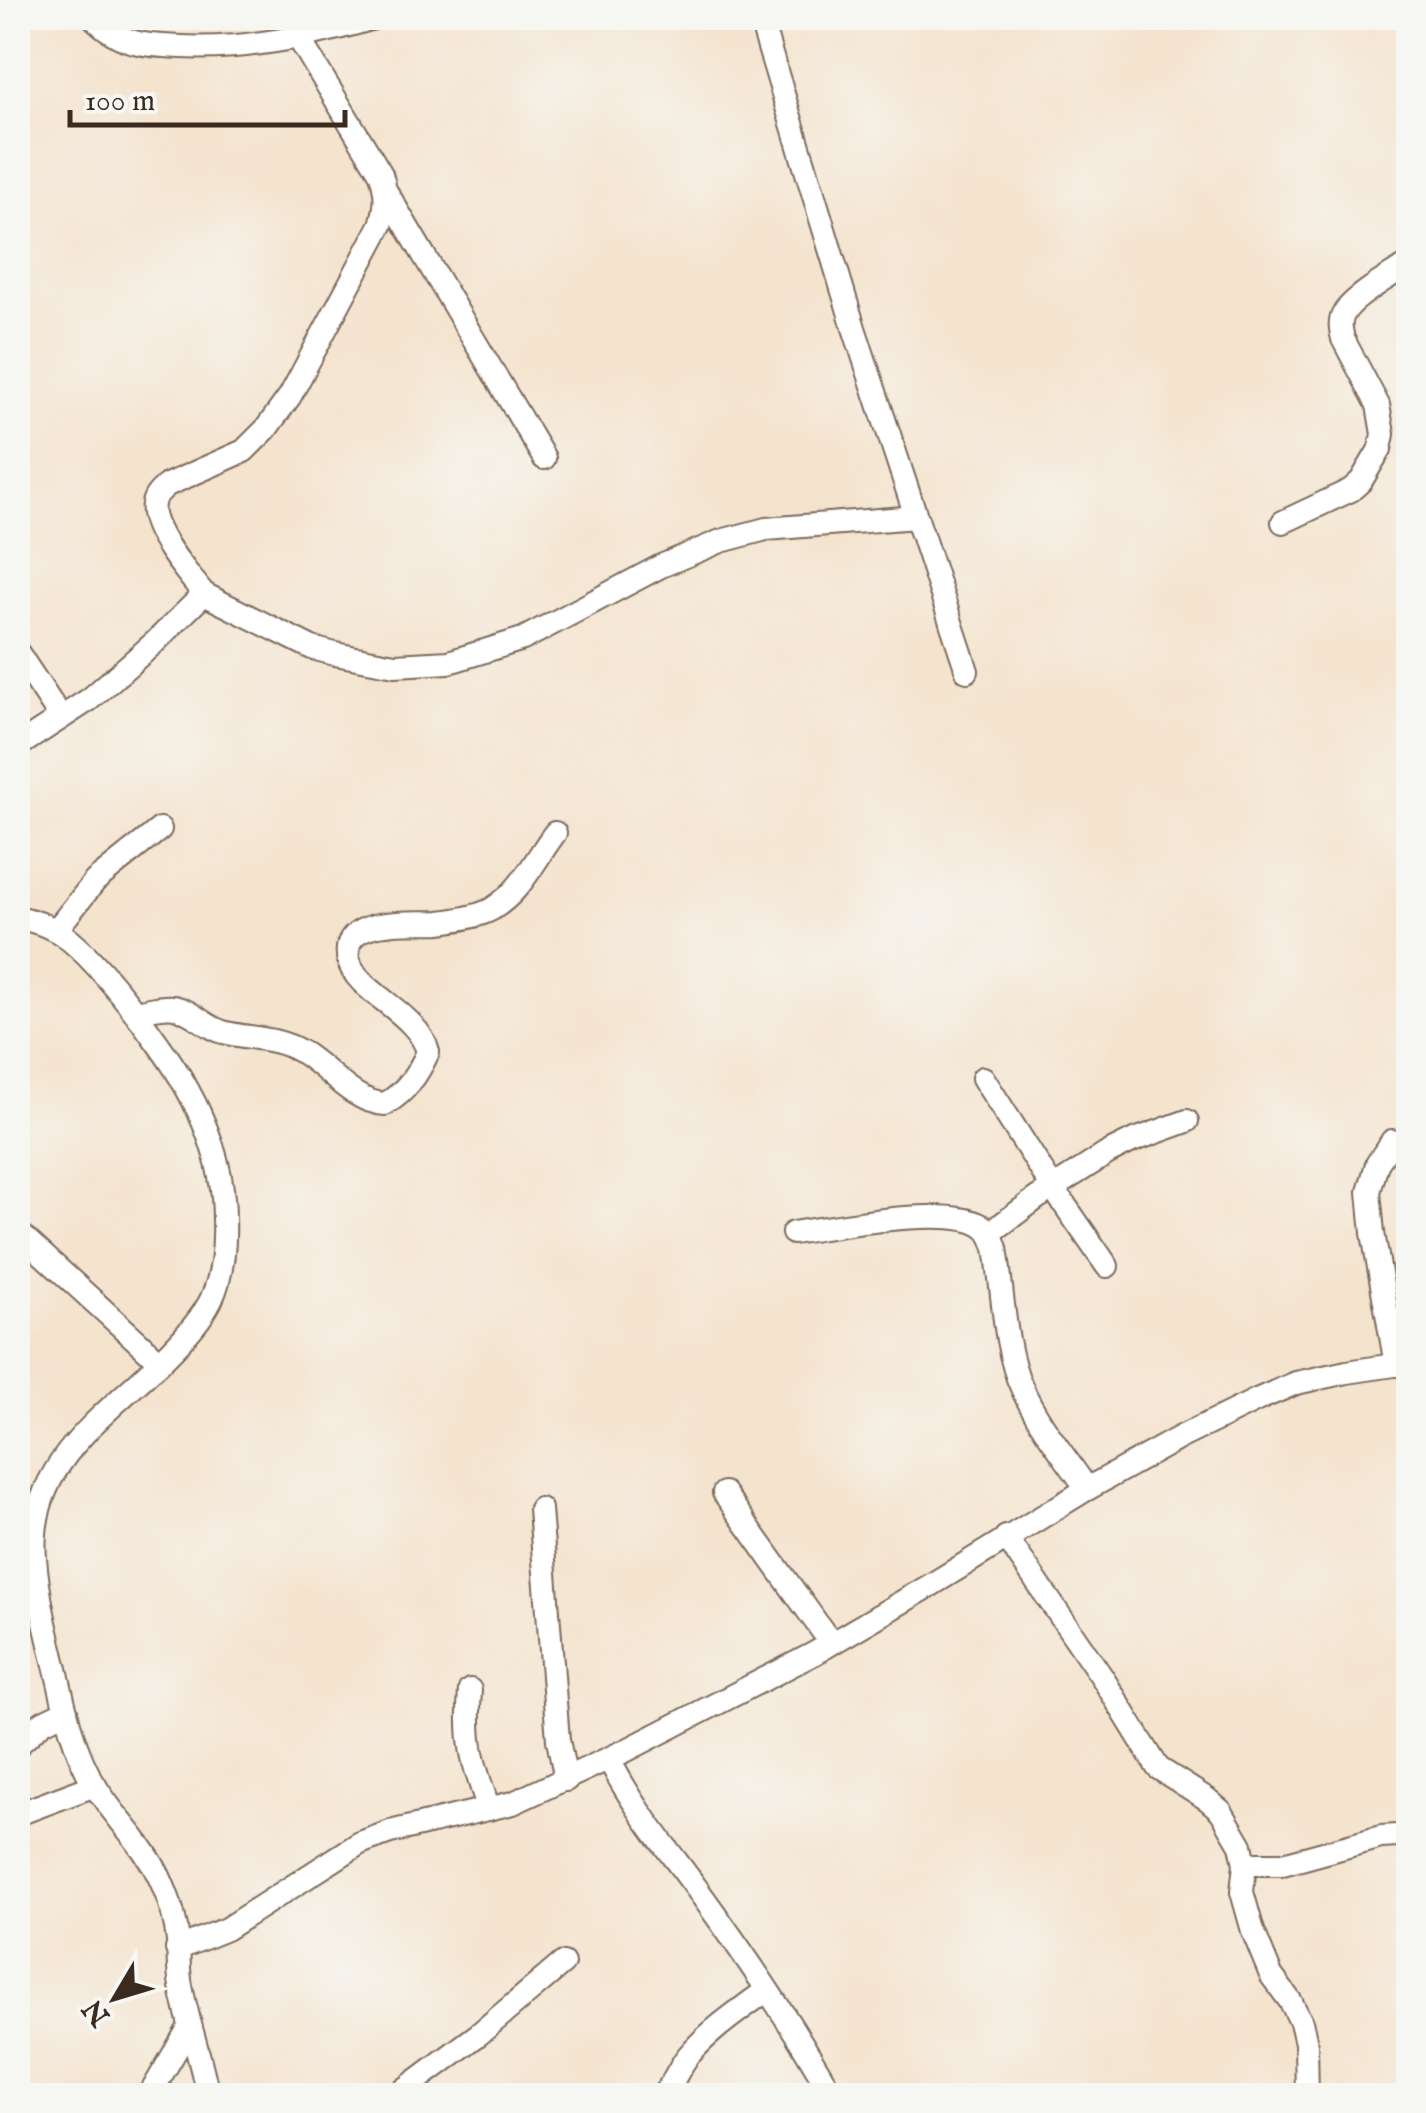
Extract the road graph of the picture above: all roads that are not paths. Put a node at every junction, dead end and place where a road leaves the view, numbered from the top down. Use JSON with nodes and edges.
{"nodes":[{"id":1,"x":94,"y":18,"type":"edge"},
{"id":2,"x":374,"y":18,"type":"edge"},
{"id":3,"x":760,"y":18,"type":"edge"},
{"id":4,"x":298,"y":37,"type":"junction"},
{"id":5,"x":386,"y":193,"type":"junction"},
{"id":6,"x":1408,"y":265,"type":"edge"},
{"id":7,"x":544,"y":458,"type":"dead end"},
{"id":8,"x":916,"y":517,"type":"junction"},
{"id":9,"x":1283,"y":522,"type":"dead end"},
{"id":10,"x":204,"y":594,"type":"junction"},
{"id":11,"x":18,"y":653,"type":"edge"},
{"id":12,"x":967,"y":672,"type":"dead end"},
{"id":13,"x":61,"y":718,"type":"junction"},
{"id":14,"x":18,"y":746,"type":"edge"},
{"id":15,"x":160,"y":829,"type":"dead end"},
{"id":16,"x":555,"y":833,"type":"dead end"},
{"id":17,"x":18,"y":916,"type":"edge"},
{"id":18,"x":56,"y":930,"type":"junction"},
{"id":19,"x":135,"y":1012,"type":"junction"},
{"id":20,"x":983,"y":1078,"type":"dead end"},
{"id":21,"x":1187,"y":1120,"type":"dead end"},
{"id":22,"x":1392,"y":1141,"type":"dead end"},
{"id":23,"x":1053,"y":1188,"type":"junction"},
{"id":24,"x":18,"y":1232,"type":"edge"},
{"id":25,"x":990,"y":1232,"type":"junction"},
{"id":26,"x":794,"y":1233,"type":"dead end"},
{"id":27,"x":1107,"y":1266,"type":"dead end"},
{"id":28,"x":160,"y":1362,"type":"junction"},
{"id":29,"x":1402,"y":1364,"type":"edge"},
{"id":30,"x":1086,"y":1488,"type":"junction"},
{"id":31,"x":724,"y":1493,"type":"dead end"},
{"id":32,"x":540,"y":1509,"type":"dead end"},
{"id":33,"x":1006,"y":1538,"type":"junction"},
{"id":34,"x":26,"y":1539,"type":"edge"},
{"id":35,"x":831,"y":1644,"type":"junction"},
{"id":36,"x":470,"y":1690,"type":"dead end"},
{"id":37,"x":66,"y":1711,"type":"junction"},
{"id":38,"x":18,"y":1745,"type":"edge"},
{"id":39,"x":609,"y":1759,"type":"junction"},
{"id":40,"x":566,"y":1780,"type":"junction"},
{"id":41,"x":94,"y":1786,"type":"junction"},
{"id":42,"x":488,"y":1809,"type":"junction"},
{"id":43,"x":18,"y":1814,"type":"edge"},
{"id":44,"x":1408,"y":1840,"type":"edge"},
{"id":45,"x":1245,"y":1864,"type":"junction"},
{"id":46,"x":178,"y":1950,"type":"junction"},
{"id":47,"x":563,"y":1963,"type":"dead end"},
{"id":48,"x":767,"y":1990,"type":"junction"},
{"id":49,"x":189,"y":2028,"type":"junction"},
{"id":50,"x":826,"y":2092,"type":"edge"},
{"id":51,"x":150,"y":2096,"type":"edge"},
{"id":52,"x":208,"y":2096,"type":"edge"},
{"id":53,"x":396,"y":2096,"type":"edge"},
{"id":54,"x":663,"y":2096,"type":"edge"},
{"id":55,"x":1307,"y":2096,"type":"edge"}],
"edges":[{"from":1,"to":4,"type":"street"},
{"from":2,"to":4,"type":"street"},
{"from":3,"to":8,"type":"street"},
{"from":4,"to":5,"type":"street"},
{"from":5,"to":7,"type":"street"},
{"from":5,"to":10,"type":"street"},
{"from":6,"to":9,"type":"street"},
{"from":8,"to":10,"type":"street"},
{"from":8,"to":12,"type":"street"},
{"from":10,"to":13,"type":"street"},
{"from":11,"to":13,"type":"street"},
{"from":13,"to":14,"type":"street"},
{"from":15,"to":18,"type":"street"},
{"from":16,"to":19,"type":"street"},
{"from":17,"to":18,"type":"street"},
{"from":18,"to":19,"type":"street"},
{"from":19,"to":28,"type":"street"},
{"from":20,"to":23,"type":"street"},
{"from":21,"to":23,"type":"street"},
{"from":22,"to":29,"type":"street"},
{"from":23,"to":25,"type":"street"},
{"from":23,"to":27,"type":"street"},
{"from":24,"to":28,"type":"street"},
{"from":25,"to":26,"type":"street"},
{"from":25,"to":30,"type":"street"},
{"from":28,"to":34,"type":"street"},
{"from":29,"to":30,"type":"street"},
{"from":30,"to":33,"type":"street"},
{"from":31,"to":35,"type":"street"},
{"from":32,"to":40,"type":"street"},
{"from":33,"to":35,"type":"street"},
{"from":33,"to":45,"type":"street"},
{"from":34,"to":37,"type":"street"},
{"from":35,"to":39,"type":"street"},
{"from":36,"to":42,"type":"street"},
{"from":37,"to":38,"type":"street"},
{"from":37,"to":41,"type":"street"},
{"from":39,"to":40,"type":"street"},
{"from":39,"to":48,"type":"street"},
{"from":40,"to":42,"type":"street"},
{"from":41,"to":43,"type":"street"},
{"from":41,"to":46,"type":"street"},
{"from":42,"to":46,"type":"street"},
{"from":44,"to":45,"type":"street"},
{"from":45,"to":55,"type":"street"},
{"from":46,"to":49,"type":"street"},
{"from":47,"to":53,"type":"street"},
{"from":48,"to":50,"type":"street"},
{"from":48,"to":54,"type":"street"},
{"from":49,"to":51,"type":"street"},
{"from":49,"to":52,"type":"street"}]}
